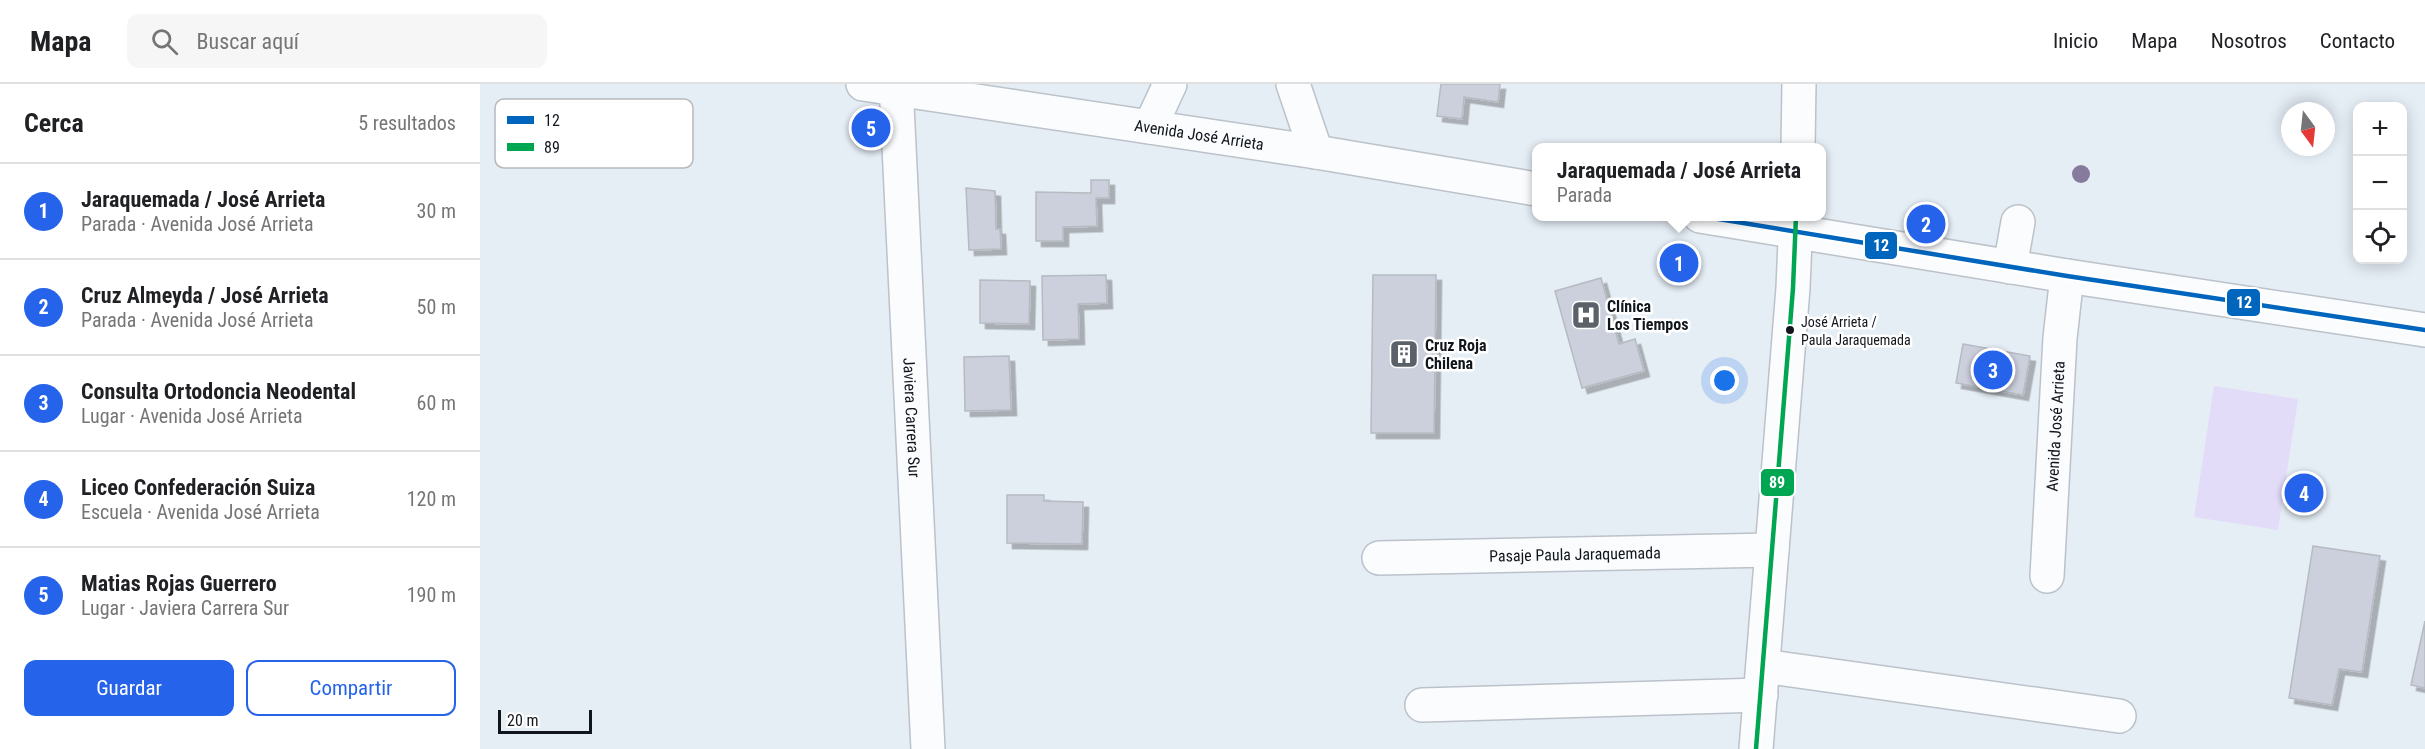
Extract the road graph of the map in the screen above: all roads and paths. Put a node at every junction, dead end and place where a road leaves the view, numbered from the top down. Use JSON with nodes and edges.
{"nodes":[{"id":1,"x":863,"y":84,"type":"edge"},
{"id":2,"x":1170,"y":84,"type":"edge"},
{"id":3,"x":1293,"y":84,"type":"edge"},
{"id":4,"x":1799,"y":84,"type":"edge"},
{"id":5,"x":896,"y":86,"type":"edge"},
{"id":6,"x":1150,"y":127,"type":"junction"},
{"id":7,"x":1798,"y":143,"type":"edge"},
{"id":8,"x":1316,"y":152,"type":"junction"},
{"id":9,"x":1532,"y":188,"type":"edge"},
{"id":10,"x":1753,"y":221,"type":"edge"},
{"id":11,"x":2018,"y":222,"type":"dead end"},
{"id":12,"x":1796,"y":225,"type":"edge"},
{"id":13,"x":2010,"y":267,"type":"junction"},
{"id":14,"x":2067,"y":276,"type":"junction"},
{"id":15,"x":2425,"y":330,"type":"edge"},
{"id":16,"x":1773,"y":550,"type":"junction"},
{"id":17,"x":1379,"y":558,"type":"dead end"},
{"id":18,"x":2047,"y":576,"type":"dead end"},
{"id":19,"x":1762,"y":680,"type":"junction"},
{"id":20,"x":1422,"y":705,"type":"dead end"},
{"id":21,"x":2119,"y":716,"type":"dead end"},
{"id":22,"x":928,"y":749,"type":"edge"},
{"id":23,"x":1756,"y":749,"type":"edge"}],
"edges":[{"from":1,"to":5,"type":"street","name":"Avenida José Arrieta"},
{"from":2,"to":6,"type":"street"},
{"from":3,"to":8,"type":"street"},
{"from":4,"to":7,"type":"street"},
{"from":5,"to":6,"type":"street","name":"Avenida José Arrieta"},
{"from":5,"to":22,"type":"street","name":"Javiera Carrera Sur"},
{"from":6,"to":8,"type":"street","name":"Avenida José Arrieta"},
{"from":8,"to":9,"type":"street","name":"Avenida José Arrieta"},
{"from":10,"to":12,"type":"street"},
{"from":11,"to":13,"type":"street"},
{"from":12,"to":13,"type":"street"},
{"from":12,"to":16,"type":"street"},
{"from":13,"to":14,"type":"street"},
{"from":14,"to":15,"type":"street"},
{"from":14,"to":18,"type":"street","name":"Avenida José Arrieta"},
{"from":16,"to":17,"type":"street","name":"Pasaje Paula Jaraquemada"},
{"from":16,"to":19,"type":"street"},
{"from":19,"to":20,"type":"street"},
{"from":19,"to":21,"type":"street"},
{"from":19,"to":23,"type":"street"}]}
